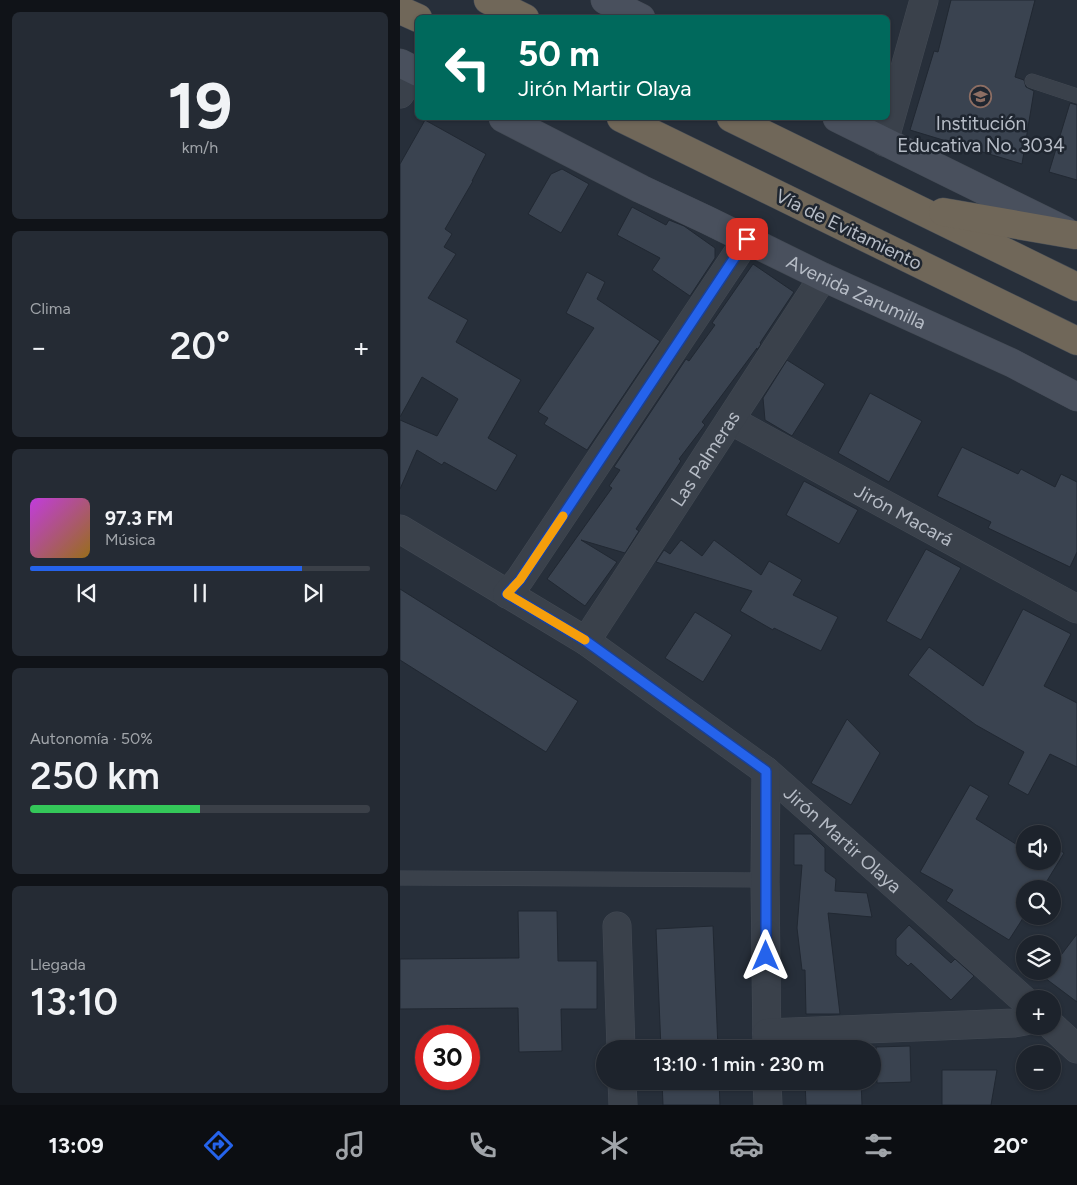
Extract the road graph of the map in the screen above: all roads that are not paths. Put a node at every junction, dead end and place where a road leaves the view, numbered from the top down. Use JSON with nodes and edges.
{"nodes":[{"id":1,"x":488,"y":0,"type":"edge"},
{"id":2,"x":605,"y":0,"type":"edge"},
{"id":3,"x":924,"y":0,"type":"edge"},
{"id":4,"x":400,"y":10,"type":"edge"},
{"id":5,"x":519,"y":15,"type":"edge"},
{"id":6,"x":635,"y":15,"type":"edge"},
{"id":7,"x":415,"y":17,"type":"edge"},
{"id":8,"x":411,"y":69,"type":"edge"},
{"id":9,"x":1032,"y":81,"type":"dead end"},
{"id":10,"x":400,"y":94,"type":"edge"},
{"id":11,"x":1077,"y":96,"type":"edge"},
{"id":12,"x":507,"y":120,"type":"edge"},
{"id":13,"x":624,"y":120,"type":"edge"},
{"id":14,"x":735,"y":120,"type":"edge"},
{"id":15,"x":841,"y":120,"type":"edge"},
{"id":16,"x":884,"y":142,"type":"junction"},
{"id":17,"x":912,"y":206,"type":"junction"},
{"id":18,"x":1076,"y":235,"type":"edge"},
{"id":19,"x":747,"y":239,"type":"junction"},
{"id":20,"x":823,"y":277,"type":"junction"},
{"id":21,"x":1077,"y":287,"type":"edge"},
{"id":22,"x":1077,"y":341,"type":"edge"},
{"id":23,"x":1077,"y":397,"type":"edge"},
{"id":24,"x":730,"y":420,"type":"junction"},
{"id":25,"x":400,"y":529,"type":"edge"},
{"id":26,"x":507,"y":594,"type":"junction"},
{"id":27,"x":1077,"y":609,"type":"edge"},
{"id":28,"x":586,"y":641,"type":"junction"},
{"id":29,"x":766,"y":771,"type":"junction"},
{"id":30,"x":400,"y":878,"type":"edge"},
{"id":31,"x":765,"y":880,"type":"junction"},
{"id":32,"x":617,"y":926,"type":"dead end"},
{"id":33,"x":1016,"y":993,"type":"edge"},
{"id":34,"x":1016,"y":1023,"type":"edge"},
{"id":35,"x":1061,"y":1034,"type":"edge"},
{"id":36,"x":621,"y":1040,"type":"edge"},
{"id":37,"x":767,"y":1040,"type":"edge"},
{"id":38,"x":781,"y":1040,"type":"edge"},
{"id":39,"x":1077,"y":1049,"type":"edge"},
{"id":40,"x":622,"y":1090,"type":"edge"},
{"id":41,"x":767,"y":1090,"type":"edge"},
{"id":42,"x":623,"y":1105,"type":"edge"},
{"id":43,"x":768,"y":1105,"type":"edge"}],
"edges":[{"from":1,"to":5,"type":"highway"},
{"from":2,"to":6,"type":"main road"},
{"from":3,"to":16,"type":"street"},
{"from":4,"to":7,"type":"highway"},
{"from":8,"to":10,"type":"street"},
{"from":9,"to":11,"type":"lane"},
{"from":12,"to":19,"type":"main road","name":"Avenida Zarumilla"},
{"from":13,"to":22,"type":"highway","name":"Vía de Evitamiento"},
{"from":14,"to":17,"type":"highway"},
{"from":15,"to":16,"type":"main road"},
{"from":16,"to":18,"type":"main road"},
{"from":17,"to":18,"type":"highway"},
{"from":17,"to":21,"type":"highway"},
{"from":19,"to":20,"type":"main road","name":"Avenida Zarumilla"},
{"from":19,"to":26,"type":"street"},
{"from":20,"to":23,"type":"main road","name":"Avenida Zarumilla"},
{"from":20,"to":24,"type":"street","name":"Las Palmeras"},
{"from":24,"to":27,"type":"street","name":"Jirón Macará"},
{"from":24,"to":28,"type":"street","name":"Las Palmeras"},
{"from":25,"to":26,"type":"street","name":"Jirón Martir Olaya"},
{"from":26,"to":28,"type":"street","name":"Jirón Martir Olaya"},
{"from":28,"to":29,"type":"street","name":"Jirón Martir Olaya"},
{"from":29,"to":31,"type":"street"},
{"from":29,"to":33,"type":"street","name":"Jirón Martir Olaya"},
{"from":30,"to":31,"type":"lane"},
{"from":31,"to":37,"type":"street"},
{"from":32,"to":36,"type":"street"},
{"from":34,"to":38,"type":"street"},
{"from":35,"to":39,"type":"street"},
{"from":40,"to":42,"type":"street"},
{"from":41,"to":43,"type":"street"}]}
